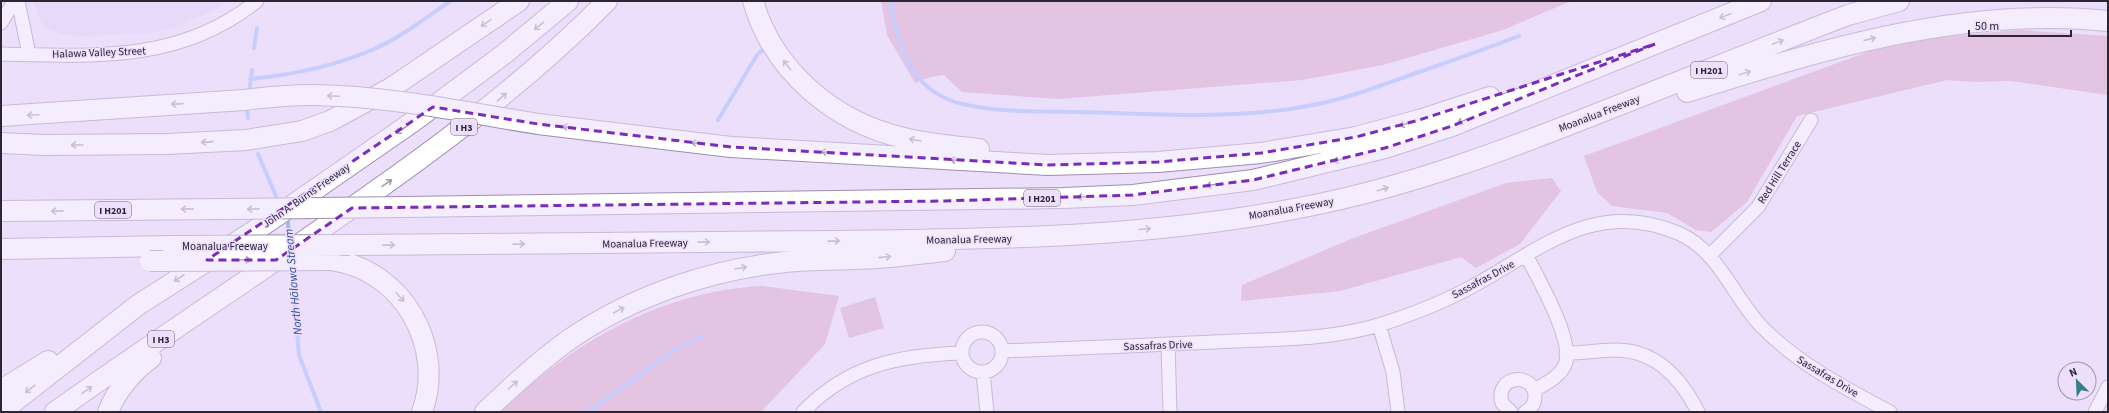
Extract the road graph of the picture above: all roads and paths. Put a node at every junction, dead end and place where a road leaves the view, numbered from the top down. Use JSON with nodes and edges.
{"nodes":[{"id":1,"x":14,"y":1,"type":"edge"},
{"id":2,"x":18,"y":1,"type":"edge"},
{"id":3,"x":257,"y":1,"type":"edge"},
{"id":4,"x":519,"y":1,"type":"edge"},
{"id":5,"x":568,"y":1,"type":"edge"},
{"id":6,"x":607,"y":1,"type":"edge"},
{"id":7,"x":1761,"y":1,"type":"edge"},
{"id":8,"x":1899,"y":1,"type":"edge"},
{"id":9,"x":754,"y":4,"type":"edge"},
{"id":10,"x":2108,"y":21,"type":"edge"},
{"id":11,"x":1,"y":22,"type":"edge"},
{"id":12,"x":1655,"y":44,"type":"junction"},
{"id":13,"x":1,"y":54,"type":"edge"},
{"id":14,"x":28,"y":54,"type":"junction"},
{"id":15,"x":1,"y":116,"type":"edge"},
{"id":16,"x":1811,"y":120,"type":"dead end"},
{"id":17,"x":1,"y":143,"type":"edge"},
{"id":18,"x":1521,"y":144,"type":"junction"},
{"id":19,"x":1261,"y":153,"type":"junction"},
{"id":20,"x":1,"y":211,"type":"edge"},
{"id":21,"x":1106,"y":233,"type":"junction"},
{"id":22,"x":3,"y":249,"type":"edge"},
{"id":23,"x":1526,"y":255,"type":"junction"},
{"id":24,"x":1709,"y":256,"type":"junction"},
{"id":25,"x":251,"y":278,"type":"junction"},
{"id":26,"x":138,"y":305,"type":"junction"},
{"id":27,"x":1379,"y":325,"type":"junction"},
{"id":28,"x":1168,"y":344,"type":"junction"},
{"id":29,"x":1002,"y":351,"type":"junction"},
{"id":30,"x":1566,"y":353,"type":"junction"},
{"id":31,"x":962,"y":354,"type":"junction"},
{"id":32,"x":983,"y":372,"type":"junction"},
{"id":33,"x":1,"y":390,"type":"edge"},
{"id":34,"x":1534,"y":390,"type":"junction"},
{"id":35,"x":2107,"y":390,"type":"edge"},
{"id":36,"x":1,"y":412,"type":"edge"},
{"id":37,"x":55,"y":412,"type":"edge"},
{"id":38,"x":108,"y":412,"type":"edge"},
{"id":39,"x":422,"y":412,"type":"edge"},
{"id":40,"x":485,"y":412,"type":"edge"},
{"id":41,"x":803,"y":412,"type":"edge"},
{"id":42,"x":987,"y":412,"type":"edge"},
{"id":43,"x":1170,"y":412,"type":"edge"},
{"id":44,"x":1398,"y":412,"type":"edge"},
{"id":45,"x":1511,"y":412,"type":"edge"},
{"id":46,"x":1525,"y":412,"type":"edge"},
{"id":47,"x":1698,"y":412,"type":"edge"},
{"id":48,"x":1890,"y":412,"type":"edge"},
{"id":49,"x":2095,"y":412,"type":"edge"}],
"edges":[{"from":1,"to":11,"type":"street"},
{"from":2,"to":14,"type":"street"},
{"from":3,"to":14,"type":"street","name":"Halawa Valley Street"},
{"from":4,"to":17,"type":"highway","one_way":true},
{"from":5,"to":26,"type":"highway","name":"John A. Burns Freeway","one_way":true,"bridge":true},
{"from":25,"to":6,"type":"highway","number":"I H3","one_way":true,"bridge":true},
{"from":7,"to":12,"type":"highway","number":"I H201","one_way":true},
{"from":18,"to":8,"type":"highway","name":"Moanalua Freeway","number":"I H201","one_way":true},
{"from":19,"to":9,"type":"highway","one_way":true},
{"from":18,"to":10,"type":"highway","one_way":true},
{"from":12,"to":19,"type":"highway","one_way":true},
{"from":12,"to":20,"type":"highway","number":"I H201","one_way":true,"bridge":true},
{"from":13,"to":14,"type":"street","name":"Halawa Valley Street"},
{"from":19,"to":15,"type":"highway","one_way":true,"bridge":true},
{"from":16,"to":24,"type":"street","name":"Red Hill Terrace"},
{"from":21,"to":18,"type":"highway","name":"Moanalua Freeway","number":"I H201","one_way":true},
{"from":22,"to":21,"type":"highway","name":"Moanalua Freeway","number":"I H201","one_way":true,"bridge":true},
{"from":40,"to":21,"type":"highway","one_way":true},
{"from":22,"to":39,"type":"highway","one_way":true,"bridge":true},
{"from":23,"to":24,"type":"street","name":"Sassafras Drive"},
{"from":23,"to":27,"type":"street","name":"Sassafras Drive"},
{"from":23,"to":30,"type":"street"},
{"from":24,"to":48,"type":"street","name":"Sassafras Drive"},
{"from":37,"to":25,"type":"highway","number":"I H3","one_way":true},
{"from":25,"to":38,"type":"highway"},
{"from":26,"to":33,"type":"highway"},
{"from":26,"to":36,"type":"highway","name":"John A. Burns Freeway","one_way":true},
{"from":27,"to":28,"type":"street","name":"Sassafras Drive"},
{"from":27,"to":44,"type":"street"},
{"from":28,"to":29,"type":"street","name":"Sassafras Drive"},
{"from":28,"to":43,"type":"street"},
{"from":29,"to":31,"type":"street"},
{"from":29,"to":32,"type":"street"},
{"from":30,"to":34,"type":"street"},
{"from":30,"to":47,"type":"street"},
{"from":31,"to":32,"type":"street"},
{"from":31,"to":41,"type":"street"},
{"from":32,"to":42,"type":"street"},
{"from":34,"to":45,"type":"street"},
{"from":34,"to":46,"type":"street"},
{"from":35,"to":49,"type":"street"}]}
